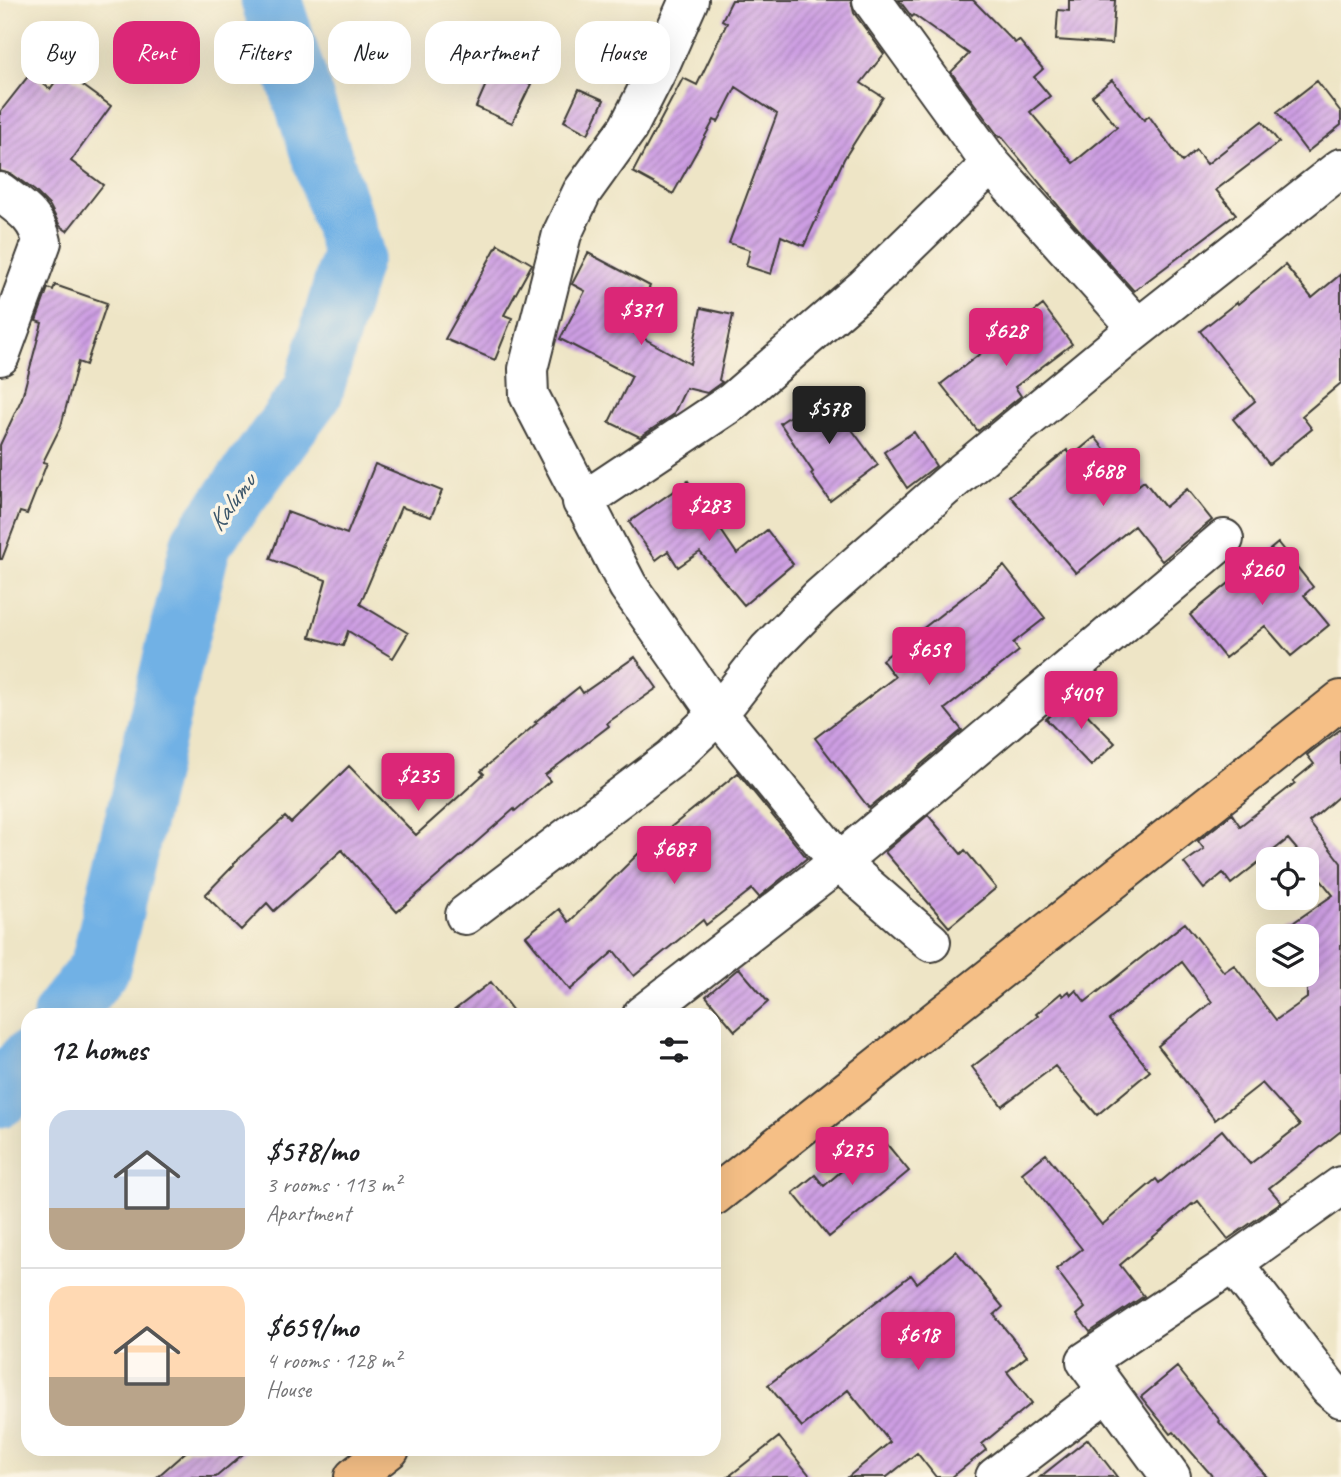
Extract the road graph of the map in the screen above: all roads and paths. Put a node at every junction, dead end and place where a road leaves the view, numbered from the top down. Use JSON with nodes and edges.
{"nodes":[{"id":1,"x":689,"y":0,"type":"edge"},
{"id":2,"x":872,"y":0,"type":"edge"},
{"id":3,"x":991,"y":164,"type":"junction"},
{"id":4,"x":1341,"y":169,"type":"edge"},
{"id":5,"x":0,"y":192,"type":"edge"},
{"id":6,"x":1138,"y":328,"type":"junction"},
{"id":7,"x":0,"y":356,"type":"edge"},
{"id":8,"x":582,"y":502,"type":"junction"},
{"id":9,"x":1224,"y":539,"type":"dead end"},
{"id":10,"x":1341,"y":700,"type":"edge"},
{"id":11,"x":718,"y":714,"type":"junction"},
{"id":12,"x":839,"y":862,"type":"junction"},
{"id":13,"x":465,"y":915,"type":"dead end"},
{"id":14,"x":931,"y":942,"type":"dead end"},
{"id":15,"x":651,"y":1008,"type":"edge"},
{"id":16,"x":1341,"y":1186,"type":"edge"},
{"id":17,"x":721,"y":1190,"type":"edge"},
{"id":18,"x":1233,"y":1264,"type":"junction"},
{"id":19,"x":1337,"y":1389,"type":"edge"},
{"id":20,"x":1108,"y":1391,"type":"junction"},
{"id":21,"x":381,"y":1456,"type":"edge"},
{"id":22,"x":354,"y":1477,"type":"edge"},
{"id":23,"x":995,"y":1477,"type":"edge"},
{"id":24,"x":1171,"y":1477,"type":"edge"}],
"edges":[{"from":1,"to":8,"type":"street"},
{"from":2,"to":3,"type":"street"},
{"from":3,"to":6,"type":"street"},
{"from":3,"to":8,"type":"street"},
{"from":4,"to":6,"type":"street"},
{"from":5,"to":7,"type":"street"},
{"from":6,"to":11,"type":"street"},
{"from":8,"to":11,"type":"street"},
{"from":9,"to":12,"type":"street"},
{"from":10,"to":17,"type":"main road"},
{"from":11,"to":12,"type":"street"},
{"from":11,"to":13,"type":"street"},
{"from":12,"to":14,"type":"street"},
{"from":12,"to":15,"type":"street"},
{"from":16,"to":18,"type":"street"},
{"from":18,"to":19,"type":"street"},
{"from":18,"to":20,"type":"street"},
{"from":20,"to":23,"type":"street"},
{"from":20,"to":24,"type":"street"},
{"from":21,"to":22,"type":"main road"}]}
